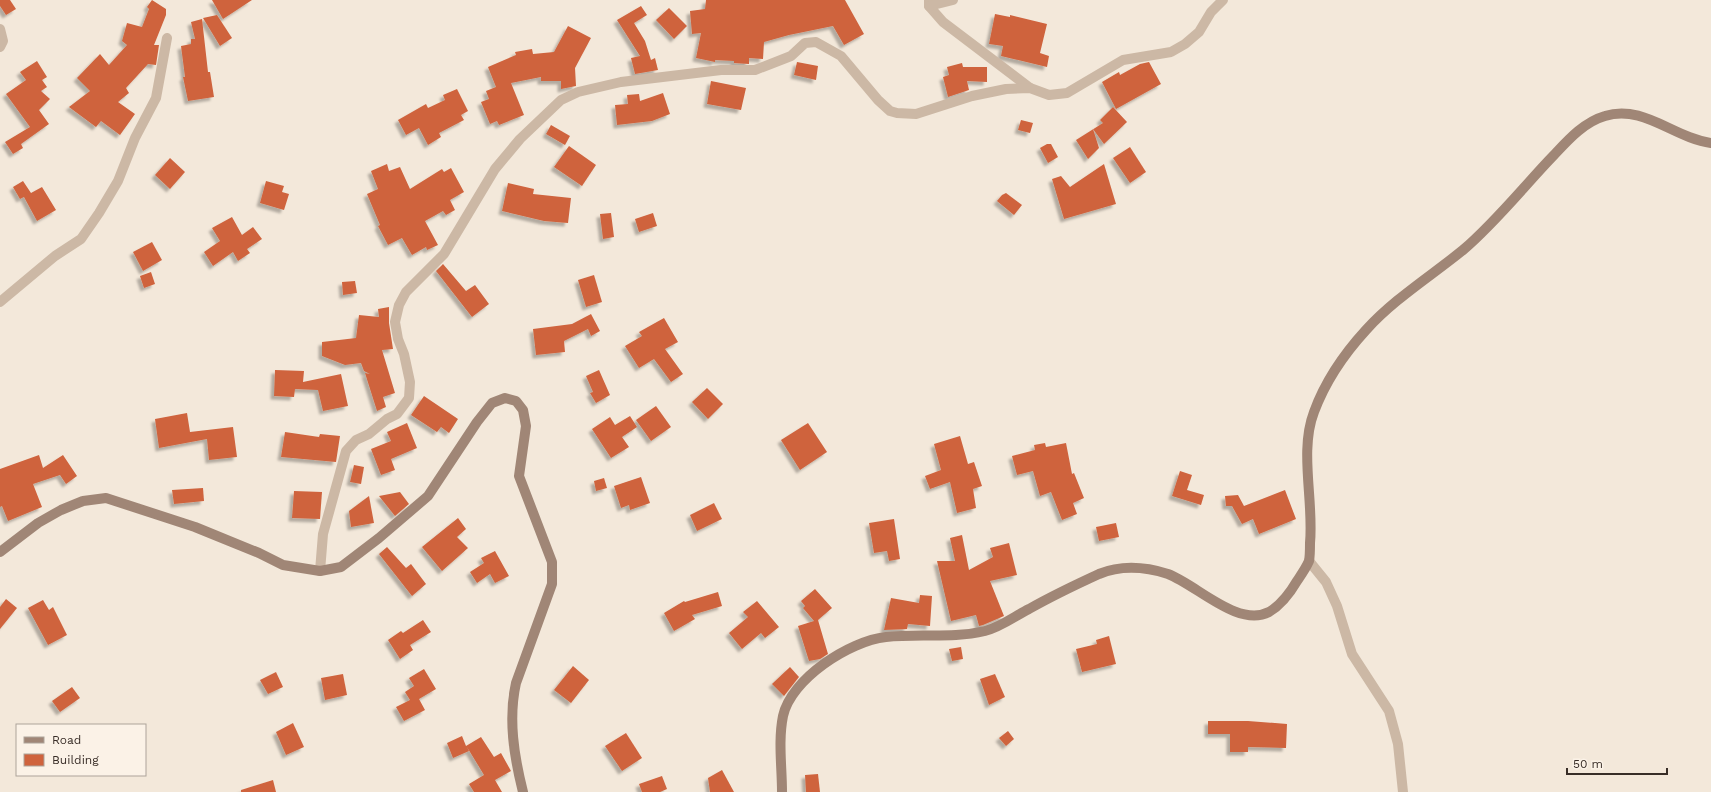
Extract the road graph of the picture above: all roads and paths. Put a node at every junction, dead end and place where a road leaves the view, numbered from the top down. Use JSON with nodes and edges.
{"nodes":[{"id":1,"x":953,"y":0,"type":"edge"},
{"id":2,"x":1223,"y":0,"type":"edge"},
{"id":3,"x":929,"y":3,"type":"edge"},
{"id":4,"x":0,"y":29,"type":"edge"},
{"id":5,"x":167,"y":38,"type":"dead end"},
{"id":6,"x":0,"y":48,"type":"edge"},
{"id":7,"x":1030,"y":88,"type":"junction"},
{"id":8,"x":1711,"y":143,"type":"edge"},
{"id":9,"x":0,"y":302,"type":"edge"},
{"id":10,"x":0,"y":552,"type":"edge"},
{"id":11,"x":1309,"y":561,"type":"junction"},
{"id":12,"x":320,"y":571,"type":"junction"},
{"id":13,"x":523,"y":792,"type":"edge"},
{"id":14,"x":782,"y":792,"type":"edge"},
{"id":15,"x":1403,"y":792,"type":"edge"}],
"edges":[{"from":1,"to":3,"type":"street"},
{"from":2,"to":7,"type":"street"},
{"from":3,"to":7,"type":"street"},
{"from":4,"to":6,"type":"street"},
{"from":5,"to":9,"type":"street"},
{"from":7,"to":12,"type":"street"},
{"from":8,"to":11,"type":"main road"},
{"from":10,"to":12,"type":"main road"},
{"from":11,"to":14,"type":"main road"},
{"from":11,"to":15,"type":"street"},
{"from":12,"to":13,"type":"main road"}]}
